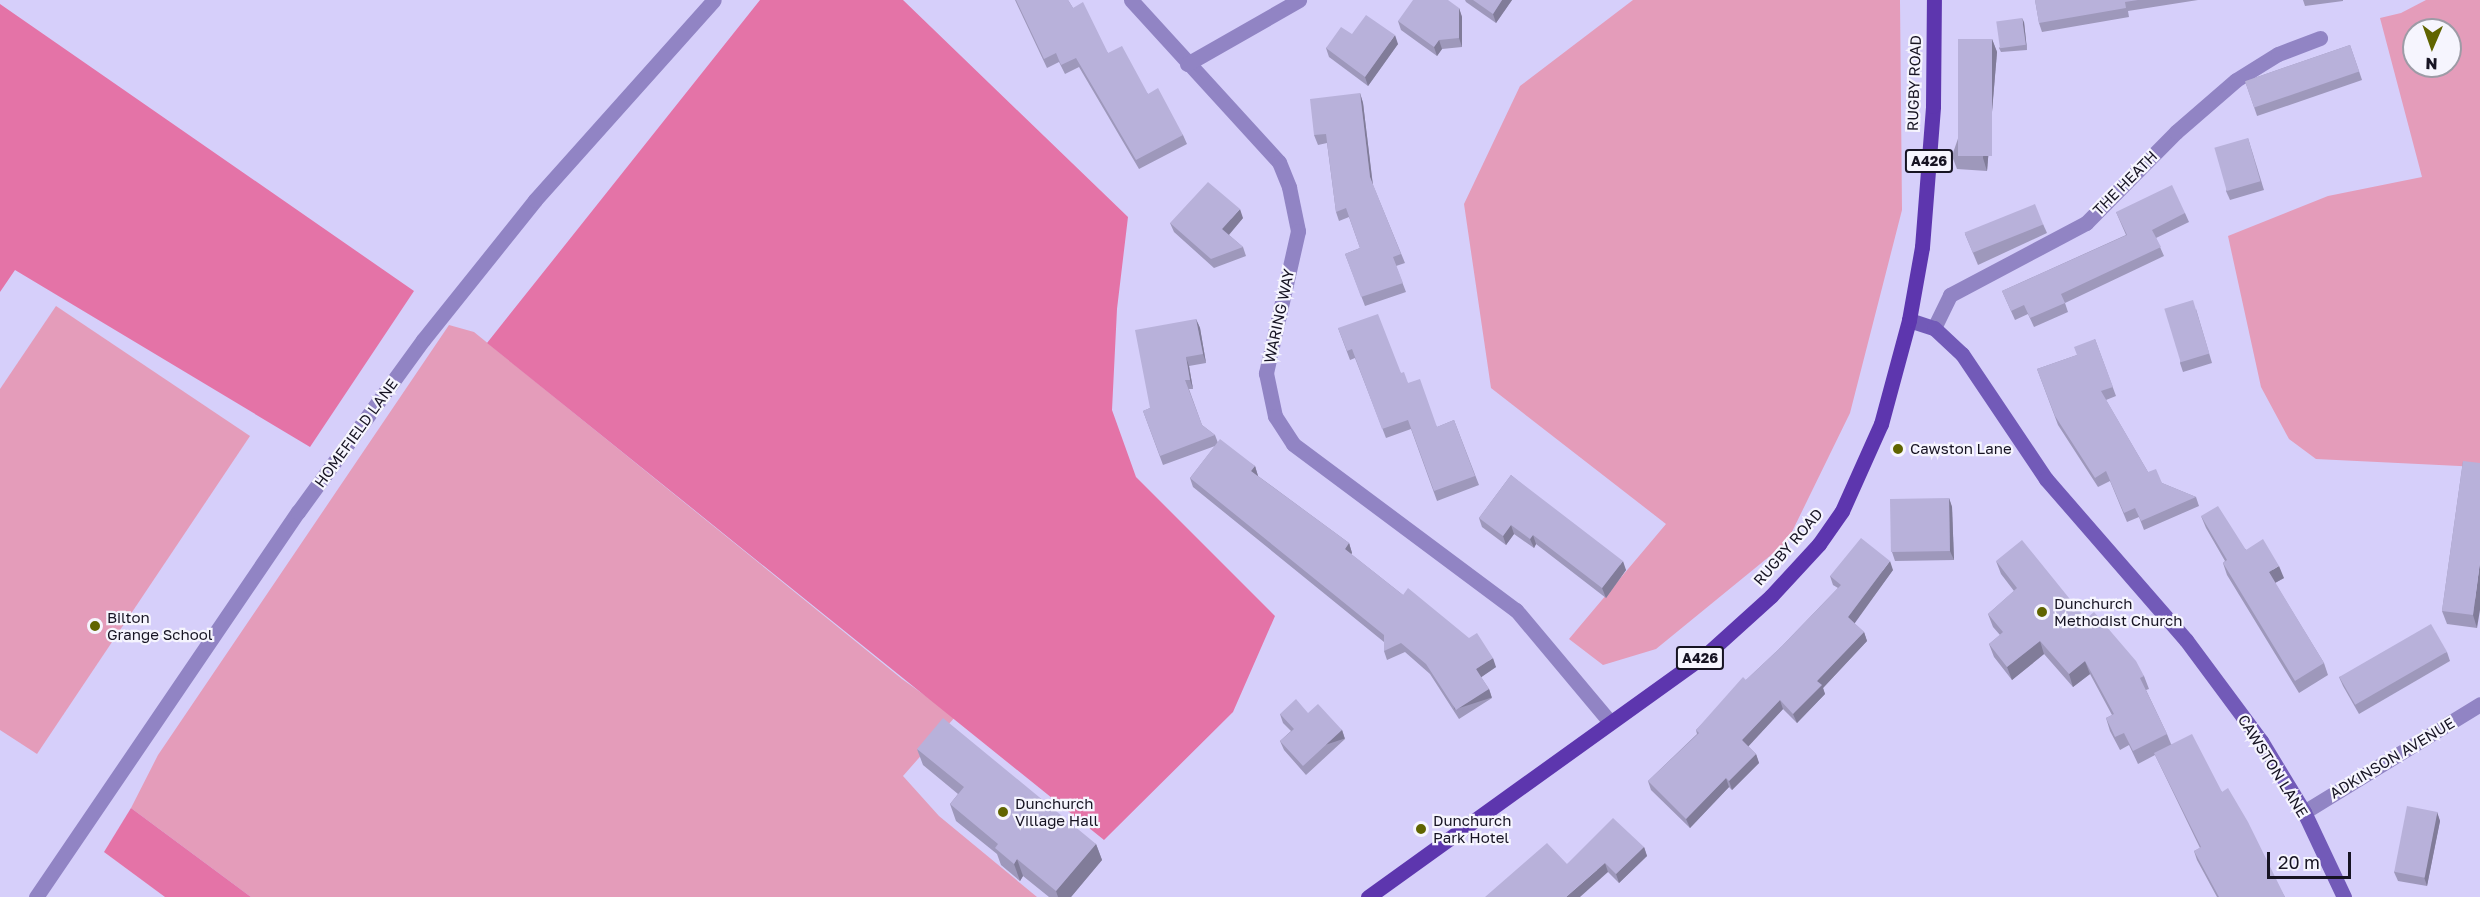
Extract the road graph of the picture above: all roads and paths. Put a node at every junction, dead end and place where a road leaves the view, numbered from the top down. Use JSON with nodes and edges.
{"nodes":[{"id":1,"x":714,"y":0,"type":"edge"},
{"id":2,"x":1131,"y":0,"type":"edge"},
{"id":3,"x":1299,"y":0,"type":"edge"},
{"id":4,"x":1934,"y":0,"type":"edge"},
{"id":5,"x":2320,"y":38,"type":"dead end"},
{"id":6,"x":1187,"y":64,"type":"junction"},
{"id":7,"x":1909,"y":320,"type":"junction"},
{"id":8,"x":1934,"y":328,"type":"junction"},
{"id":9,"x":2480,"y":705,"type":"edge"},
{"id":10,"x":1609,"y":721,"type":"junction"},
{"id":11,"x":2304,"y":812,"type":"junction"},
{"id":12,"x":36,"y":897,"type":"edge"},
{"id":13,"x":1368,"y":897,"type":"edge"},
{"id":14,"x":2343,"y":897,"type":"edge"}],
"edges":[{"from":1,"to":12,"type":"street","name":"HOMEFIELD LANE"},
{"from":2,"to":6,"type":"street","name":"WARING WAY"},
{"from":3,"to":6,"type":"street"},
{"from":4,"to":7,"type":"main road","name":"RUGBY ROAD","number":"A426"},
{"from":5,"to":8,"type":"street","name":"THE HEATH"},
{"from":6,"to":10,"type":"street","name":"WARING WAY"},
{"from":7,"to":8,"type":"street","name":"CAWSTON LANE"},
{"from":7,"to":10,"type":"main road","name":"RUGBY ROAD","number":"A426"},
{"from":8,"to":11,"type":"street","name":"CAWSTON LANE"},
{"from":9,"to":11,"type":"street","name":"ADKINSON AVENUE"},
{"from":10,"to":13,"type":"main road","name":"RUGBY ROAD","number":"A426"},
{"from":11,"to":14,"type":"street","name":"CAWSTON LANE"}]}
